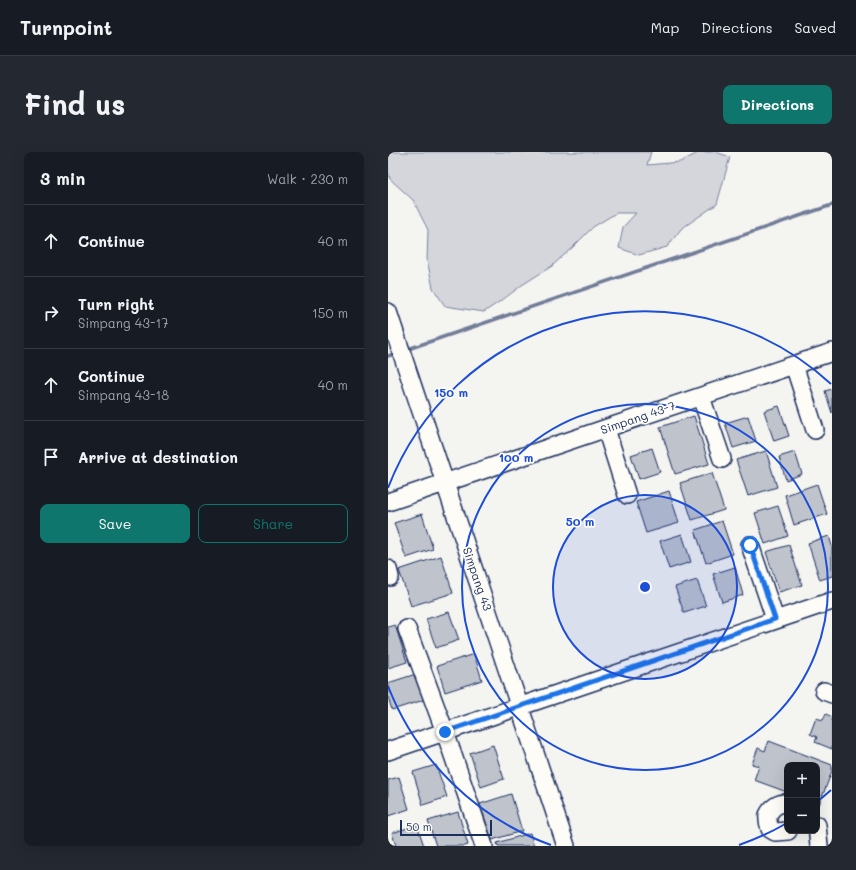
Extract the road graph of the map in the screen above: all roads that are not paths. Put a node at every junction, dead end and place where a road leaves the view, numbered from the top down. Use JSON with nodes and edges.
{"nodes":[{"id":1,"x":388,"y":312,"type":"edge"},
{"id":2,"x":832,"y":352,"type":"edge"},
{"id":3,"x":794,"y":365,"type":"junction"},
{"id":4,"x":702,"y":397,"type":"junction"},
{"id":5,"x":606,"y":429,"type":"junction"},
{"id":6,"x":815,"y":430,"type":"dead end"},
{"id":7,"x":722,"y":459,"type":"dead end"},
{"id":8,"x":444,"y":482,"type":"junction"},
{"id":9,"x":627,"y":495,"type":"dead end"},
{"id":10,"x":388,"y":502,"type":"edge"},
{"id":11,"x":750,"y":545,"type":"dead end"},
{"id":12,"x":832,"y":600,"type":"edge"},
{"id":13,"x":775,"y":619,"type":"junction"},
{"id":14,"x":407,"y":629,"type":"dead end"},
{"id":15,"x":521,"y":706,"type":"junction"},
{"id":16,"x":445,"y":732,"type":"junction"},
{"id":17,"x":388,"y":751,"type":"edge"},
{"id":18,"x":784,"y":803,"type":"edge"},
{"id":19,"x":784,"y":831,"type":"edge"},
{"id":20,"x":818,"y":834,"type":"edge"},
{"id":21,"x":484,"y":846,"type":"edge"},
{"id":22,"x":566,"y":846,"type":"edge"},
{"id":23,"x":819,"y":846,"type":"edge"}],
"edges":[{"from":1,"to":8,"type":"street","name":"Simpang 43"},
{"from":2,"to":3,"type":"street","name":"Simpang 43-7"},
{"from":3,"to":4,"type":"street","name":"Simpang 43-7"},
{"from":3,"to":6,"type":"street"},
{"from":4,"to":5,"type":"street","name":"Simpang 43-7"},
{"from":4,"to":7,"type":"street"},
{"from":5,"to":8,"type":"street","name":"Simpang 43-7"},
{"from":5,"to":9,"type":"street"},
{"from":8,"to":10,"type":"street","name":"Simpang 43-7"},
{"from":8,"to":15,"type":"street","name":"Simpang 43"},
{"from":11,"to":13,"type":"street"},
{"from":12,"to":13,"type":"street"},
{"from":13,"to":15,"type":"street"},
{"from":14,"to":16,"type":"street"},
{"from":15,"to":16,"type":"street"},
{"from":15,"to":22,"type":"street","name":"Simpang 43"},
{"from":16,"to":17,"type":"street"},
{"from":16,"to":21,"type":"street"},
{"from":18,"to":19,"type":"street"},
{"from":20,"to":23,"type":"street"}]}
